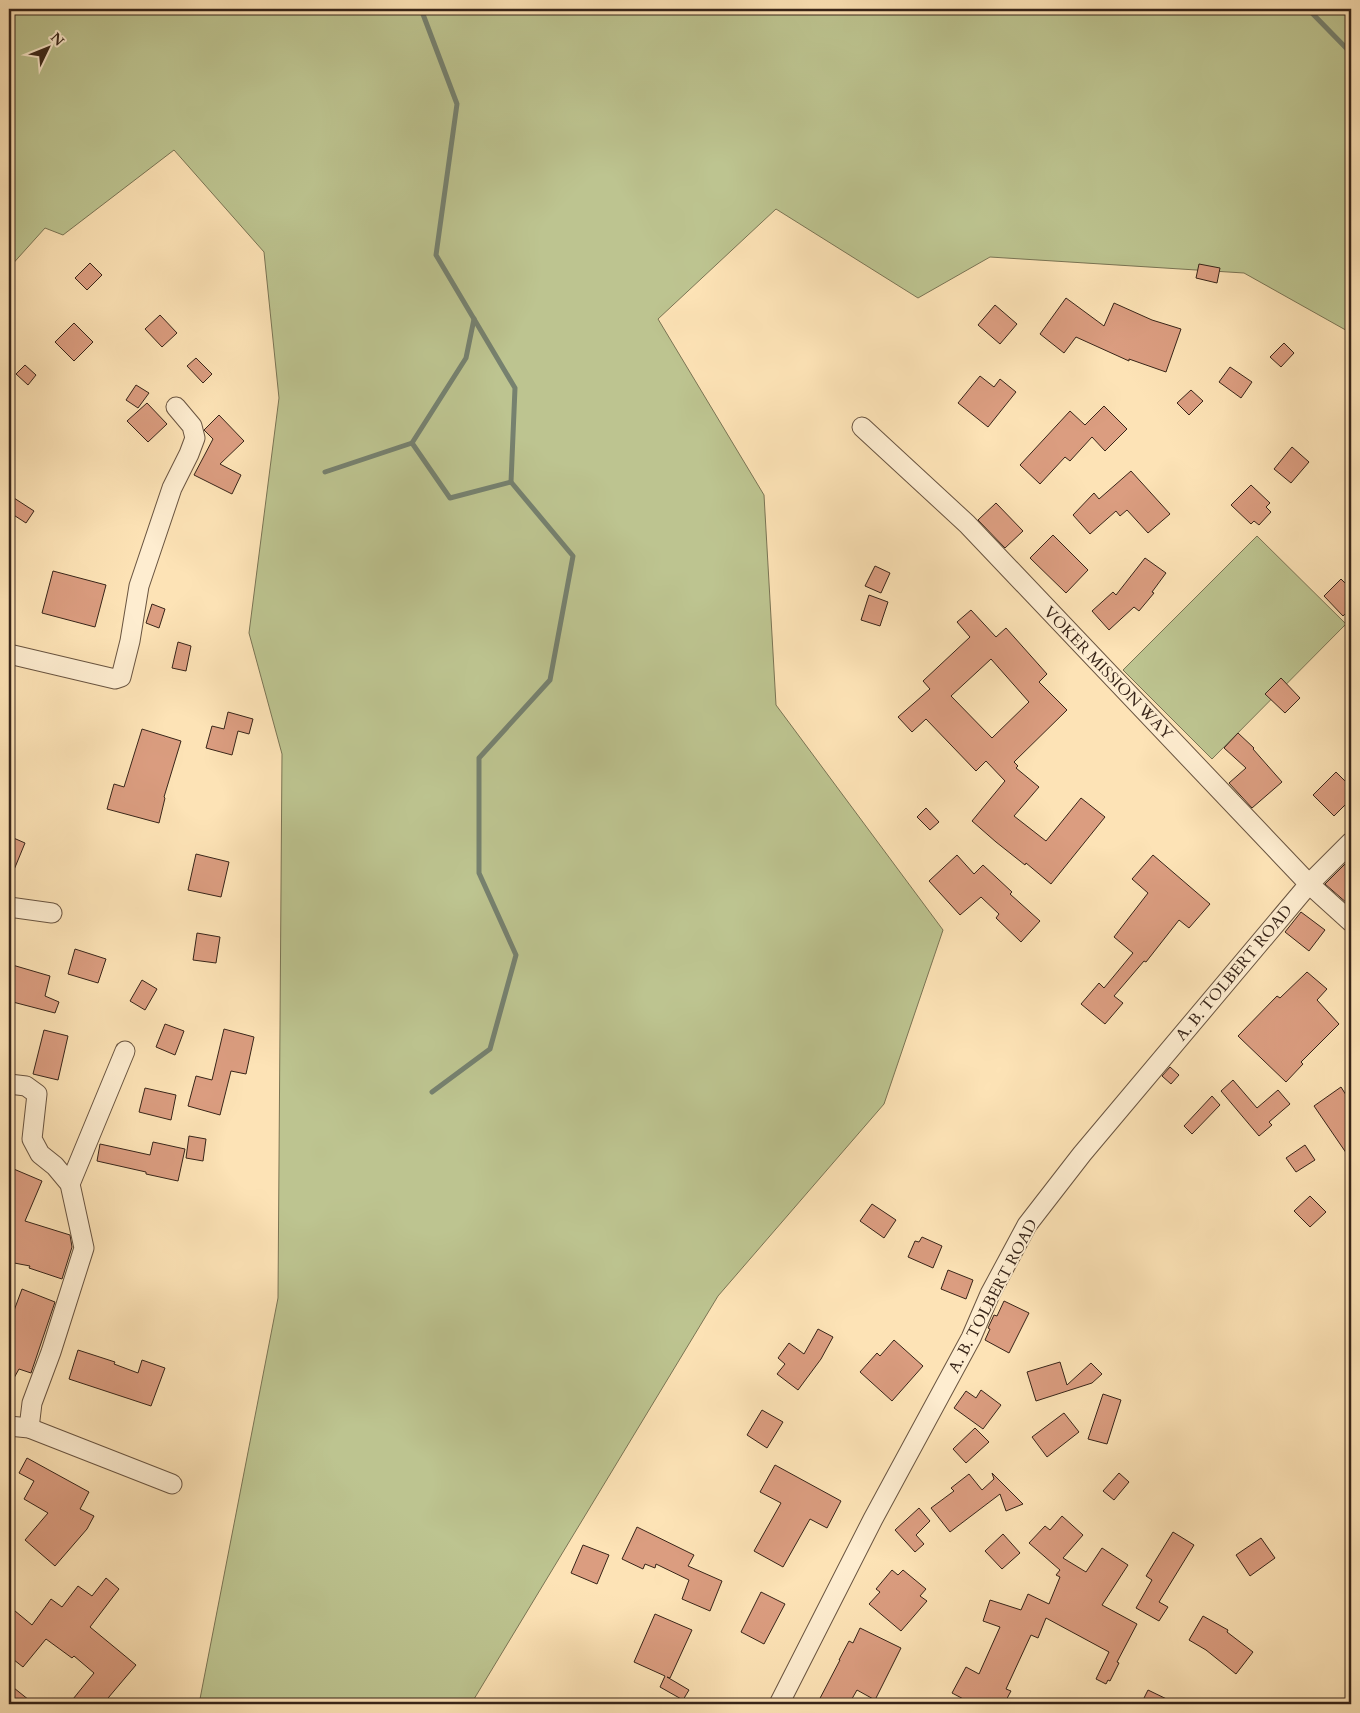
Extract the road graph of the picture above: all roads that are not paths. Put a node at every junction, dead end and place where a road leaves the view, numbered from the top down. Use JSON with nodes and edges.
{"nodes":[{"id":1,"x":176,"y":406,"type":"dead end"},
{"id":2,"x":862,"y":428,"type":"dead end"},
{"id":3,"x":9,"y":654,"type":"edge"},
{"id":4,"x":1351,"y":842,"type":"edge"},
{"id":5,"x":1309,"y":884,"type":"junction"},
{"id":6,"x":9,"y":907,"type":"edge"},
{"id":7,"x":52,"y":913,"type":"dead end"},
{"id":8,"x":1351,"y":922,"type":"edge"},
{"id":9,"x":125,"y":1051,"type":"dead end"},
{"id":10,"x":9,"y":1084,"type":"edge"},
{"id":11,"x":70,"y":1184,"type":"junction"},
{"id":12,"x":9,"y":1426,"type":"edge"},
{"id":13,"x":28,"y":1428,"type":"junction"},
{"id":14,"x":172,"y":1484,"type":"dead end"},
{"id":15,"x":779,"y":1704,"type":"edge"}],
"edges":[{"from":1,"to":3,"type":"street"},
{"from":2,"to":5,"type":"street","name":"VOKER MISSION WAY"},
{"from":4,"to":5,"type":"street","name":"A. B. TOLBERT ROAD"},
{"from":5,"to":8,"type":"street","name":"VOKER MISSION WAY"},
{"from":5,"to":15,"type":"street","name":"A. B. TOLBERT ROAD"},
{"from":6,"to":7,"type":"street"},
{"from":9,"to":11,"type":"street"},
{"from":10,"to":11,"type":"street"},
{"from":11,"to":13,"type":"street"},
{"from":12,"to":13,"type":"street"},
{"from":13,"to":14,"type":"street"}]}
